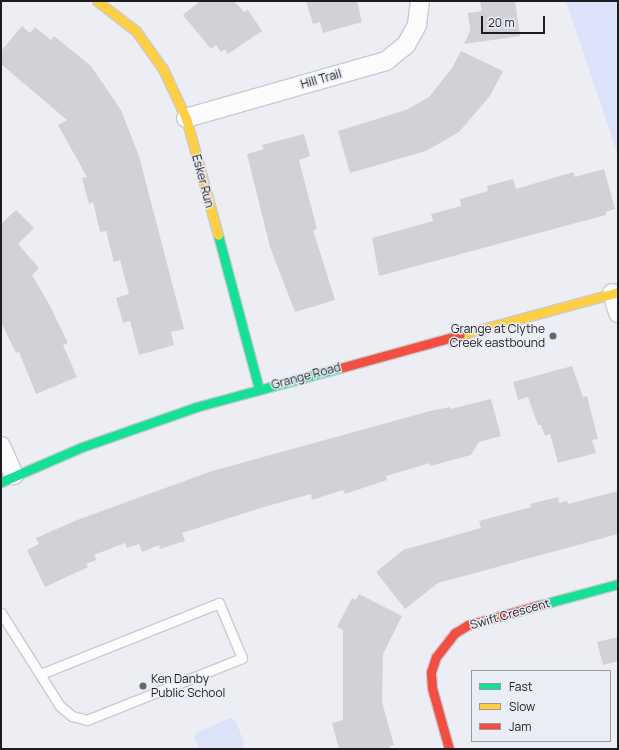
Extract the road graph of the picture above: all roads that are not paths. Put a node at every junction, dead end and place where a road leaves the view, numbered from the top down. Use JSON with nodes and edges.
{"nodes":[{"id":1,"x":97,"y":1,"type":"edge"},
{"id":2,"x":420,"y":1,"type":"edge"},
{"id":3,"x":186,"y":118,"type":"junction"},
{"id":4,"x":615,"y":292,"type":"edge"},
{"id":5,"x":618,"y":313,"type":"edge"},
{"id":6,"x":259,"y":389,"type":"junction"},
{"id":7,"x":1,"y":446,"type":"edge"},
{"id":8,"x":7,"y":478,"type":"edge"},
{"id":9,"x":618,"y":584,"type":"edge"},
{"id":10,"x":1,"y":613,"type":"edge"},
{"id":11,"x":42,"y":674,"type":"junction"},
{"id":12,"x":449,"y":749,"type":"edge"}],
"edges":[{"from":1,"to":3,"type":"street","name":"Esker Run"},
{"from":2,"to":3,"type":"street","name":"Hill Trail"},
{"from":3,"to":6,"type":"street","name":"Esker Run"},
{"from":4,"to":5,"type":"street"},
{"from":4,"to":6,"type":"street","name":"Grange Road"},
{"from":6,"to":8,"type":"street","name":"Grange Road"},
{"from":7,"to":8,"type":"street"},
{"from":9,"to":12,"type":"street","name":"Swift Crescent"},
{"from":10,"to":11,"type":"lane"},
{"from":11,"to":11,"type":"lane"}]}
